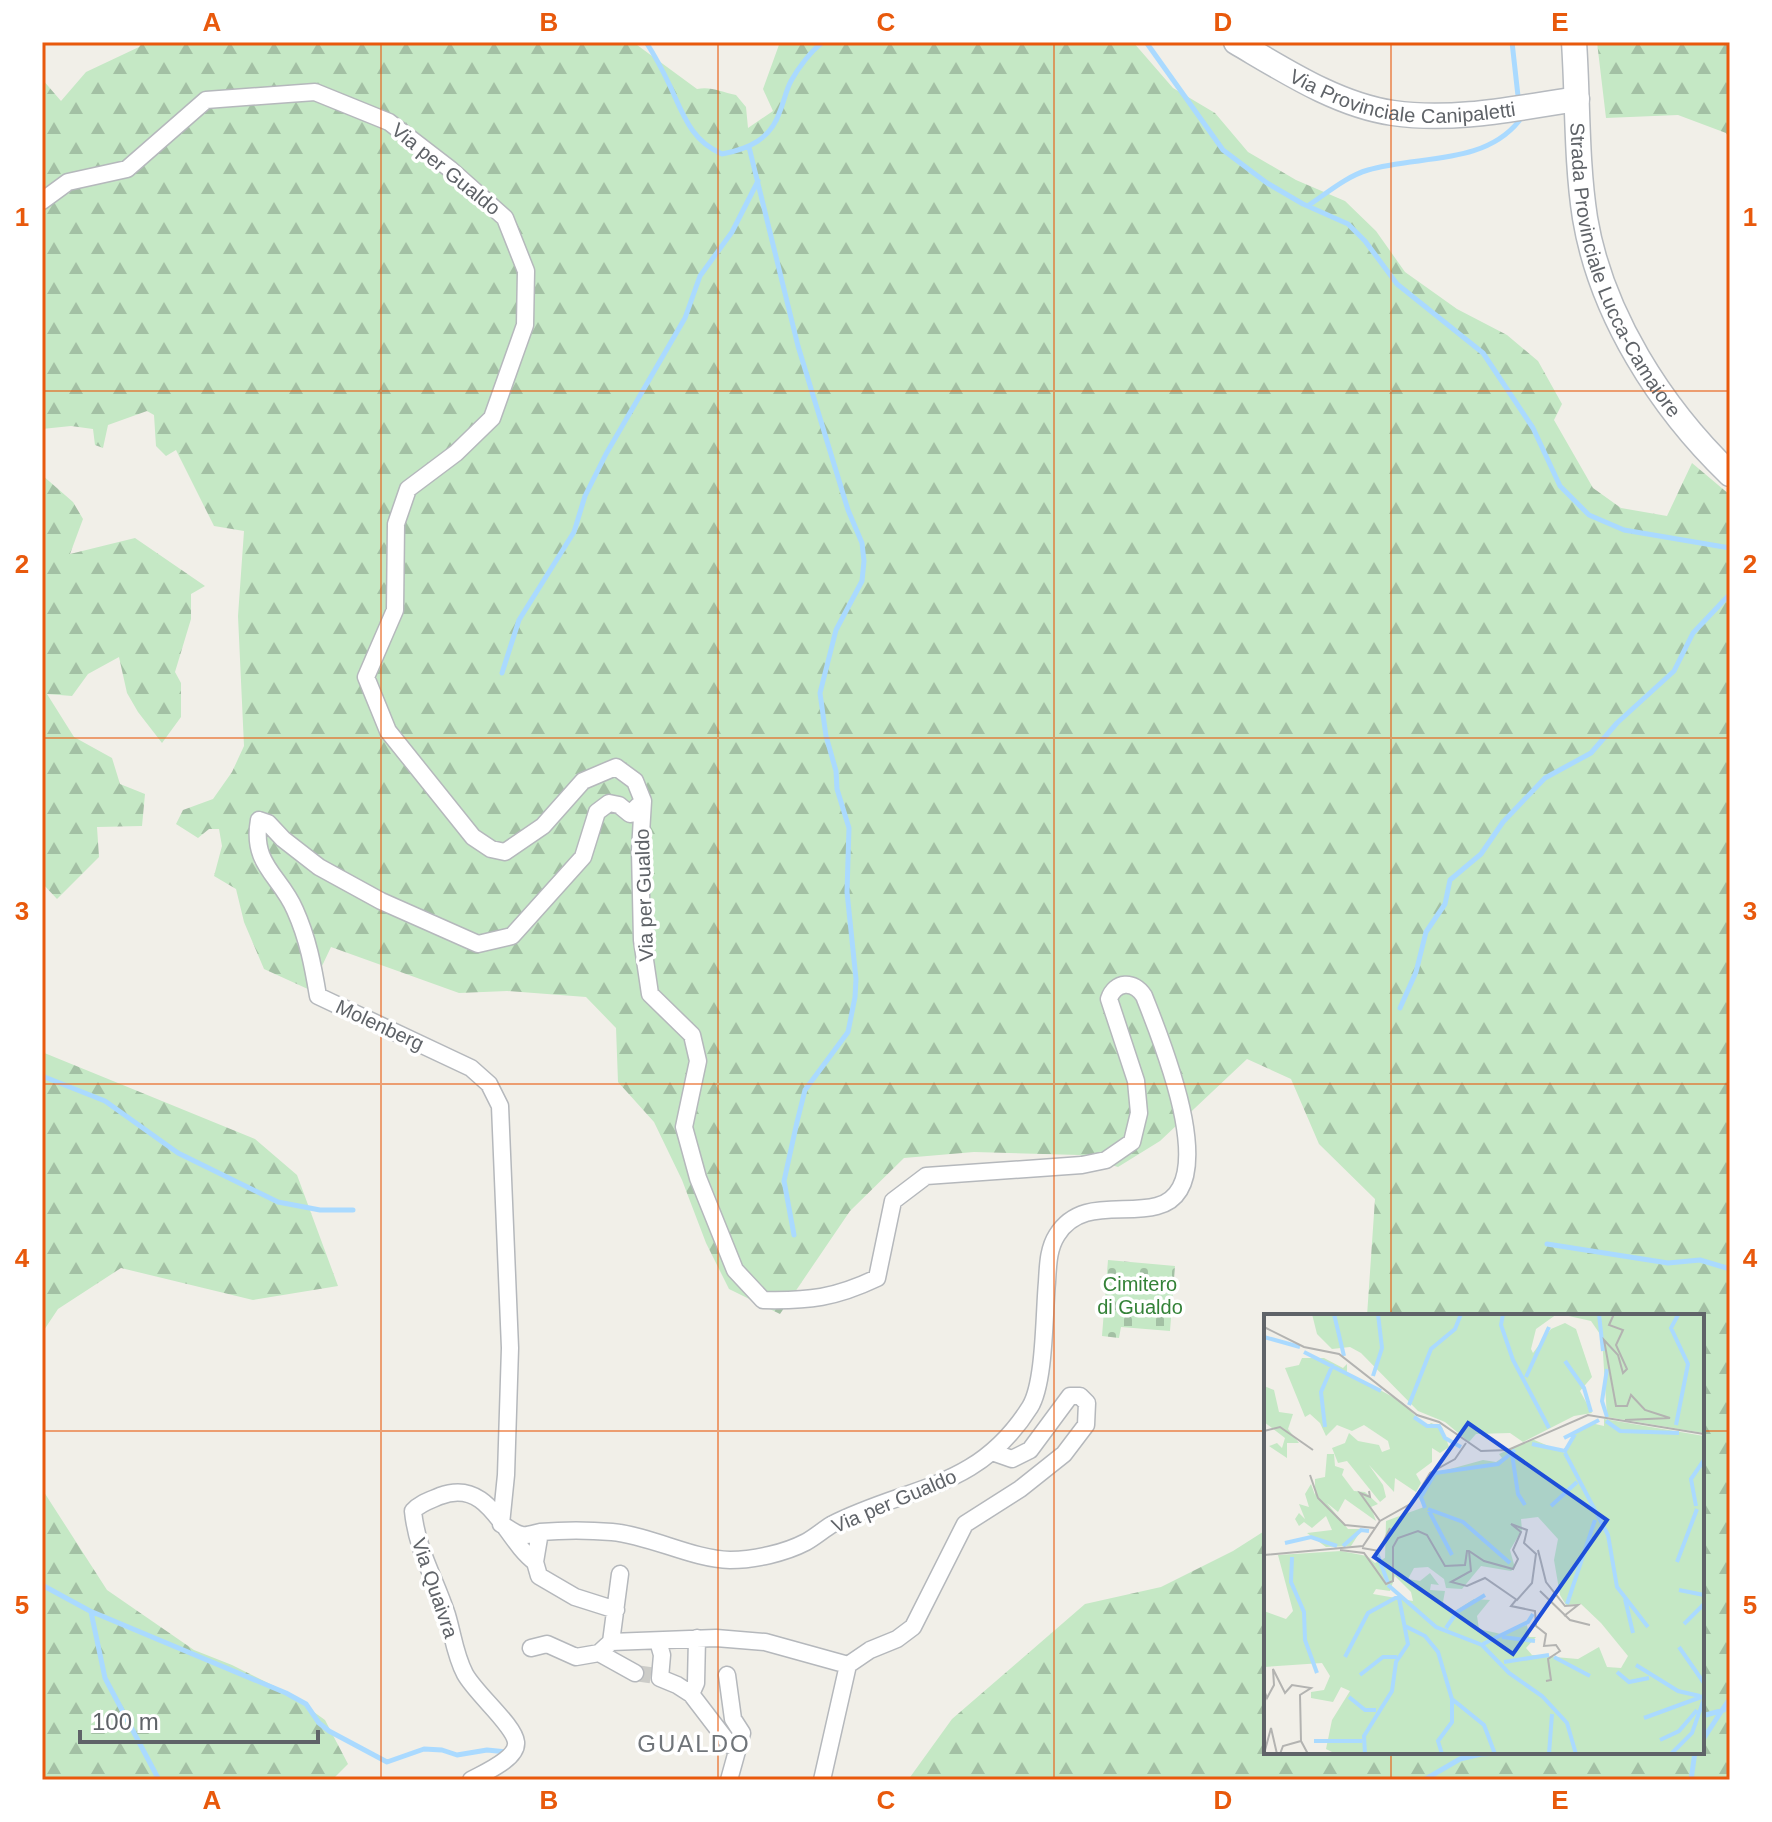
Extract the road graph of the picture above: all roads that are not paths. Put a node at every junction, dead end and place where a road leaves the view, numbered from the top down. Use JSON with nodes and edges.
{"nodes":[{"id":1,"x":1236,"y":42,"type":"edge"},
{"id":2,"x":1574,"y":42,"type":"edge"},
{"id":3,"x":1577,"y":99,"type":"junction"},
{"id":4,"x":42,"y":201,"type":"edge"},
{"id":5,"x":1730,"y":474,"type":"edge"},
{"id":6,"x":643,"y":801,"type":"junction"},
{"id":7,"x":992,"y":1452,"type":"junction"},
{"id":8,"x":501,"y":1524,"type":"junction"},
{"id":9,"x":540,"y":1532,"type":"junction"},
{"id":10,"x":535,"y":1562,"type":"junction"},
{"id":11,"x":620,"y":1574,"type":"dead end"},
{"id":12,"x":616,"y":1610,"type":"junction"},
{"id":13,"x":697,"y":1638,"type":"junction"},
{"id":14,"x":658,"y":1641,"type":"junction"},
{"id":15,"x":531,"y":1648,"type":"dead end"},
{"id":16,"x":605,"y":1648,"type":"junction"},
{"id":17,"x":848,"y":1665,"type":"junction"},
{"id":18,"x":635,"y":1673,"type":"tunnel mouth"},
{"id":19,"x":727,"y":1675,"type":"dead end"},
{"id":20,"x":691,"y":1694,"type":"junction"},
{"id":21,"x":736,"y":1748,"type":"junction"},
{"id":22,"x":471,"y":1780,"type":"edge"},
{"id":23,"x":729,"y":1780,"type":"edge"},
{"id":24,"x":822,"y":1780,"type":"edge"}],
"edges":[{"from":1,"to":3,"type":"main road","name":"Via Provinciale Canipaletti"},
{"from":2,"to":3,"type":"main road","name":"Strada Provinciale Lucca-Camaiore"},
{"from":3,"to":5,"type":"main road","name":"Strada Provinciale Lucca-Camaiore"},
{"from":4,"to":6,"type":"street","name":"Via per Gualdo"},
{"from":6,"to":7,"type":"street","name":"Via per Gualdo"},
{"from":6,"to":8,"type":"street","name":"Molenberg"},
{"from":7,"to":9,"type":"street","name":"Via per Gualdo"},
{"from":7,"to":17,"type":"street"},
{"from":8,"to":9,"type":"street","name":"Via per Gualdo"},
{"from":8,"to":10,"type":"street","name":"Via Quaivra"},
{"from":8,"to":22,"type":"street","name":"Via Quaivra"},
{"from":9,"to":10,"type":"street"},
{"from":10,"to":12,"type":"street","name":"Via Quaivra"},
{"from":11,"to":12,"type":"street"},
{"from":12,"to":16,"type":"street"},
{"from":13,"to":14,"type":"street"},
{"from":13,"to":17,"type":"street"},
{"from":13,"to":20,"type":"street"},
{"from":14,"to":16,"type":"street"},
{"from":14,"to":20,"type":"street"},
{"from":15,"to":16,"type":"street"},
{"from":16,"to":18,"type":"street"},
{"from":17,"to":24,"type":"street"},
{"from":19,"to":21,"type":"street"},
{"from":20,"to":21,"type":"street"},
{"from":21,"to":23,"type":"street"}]}
